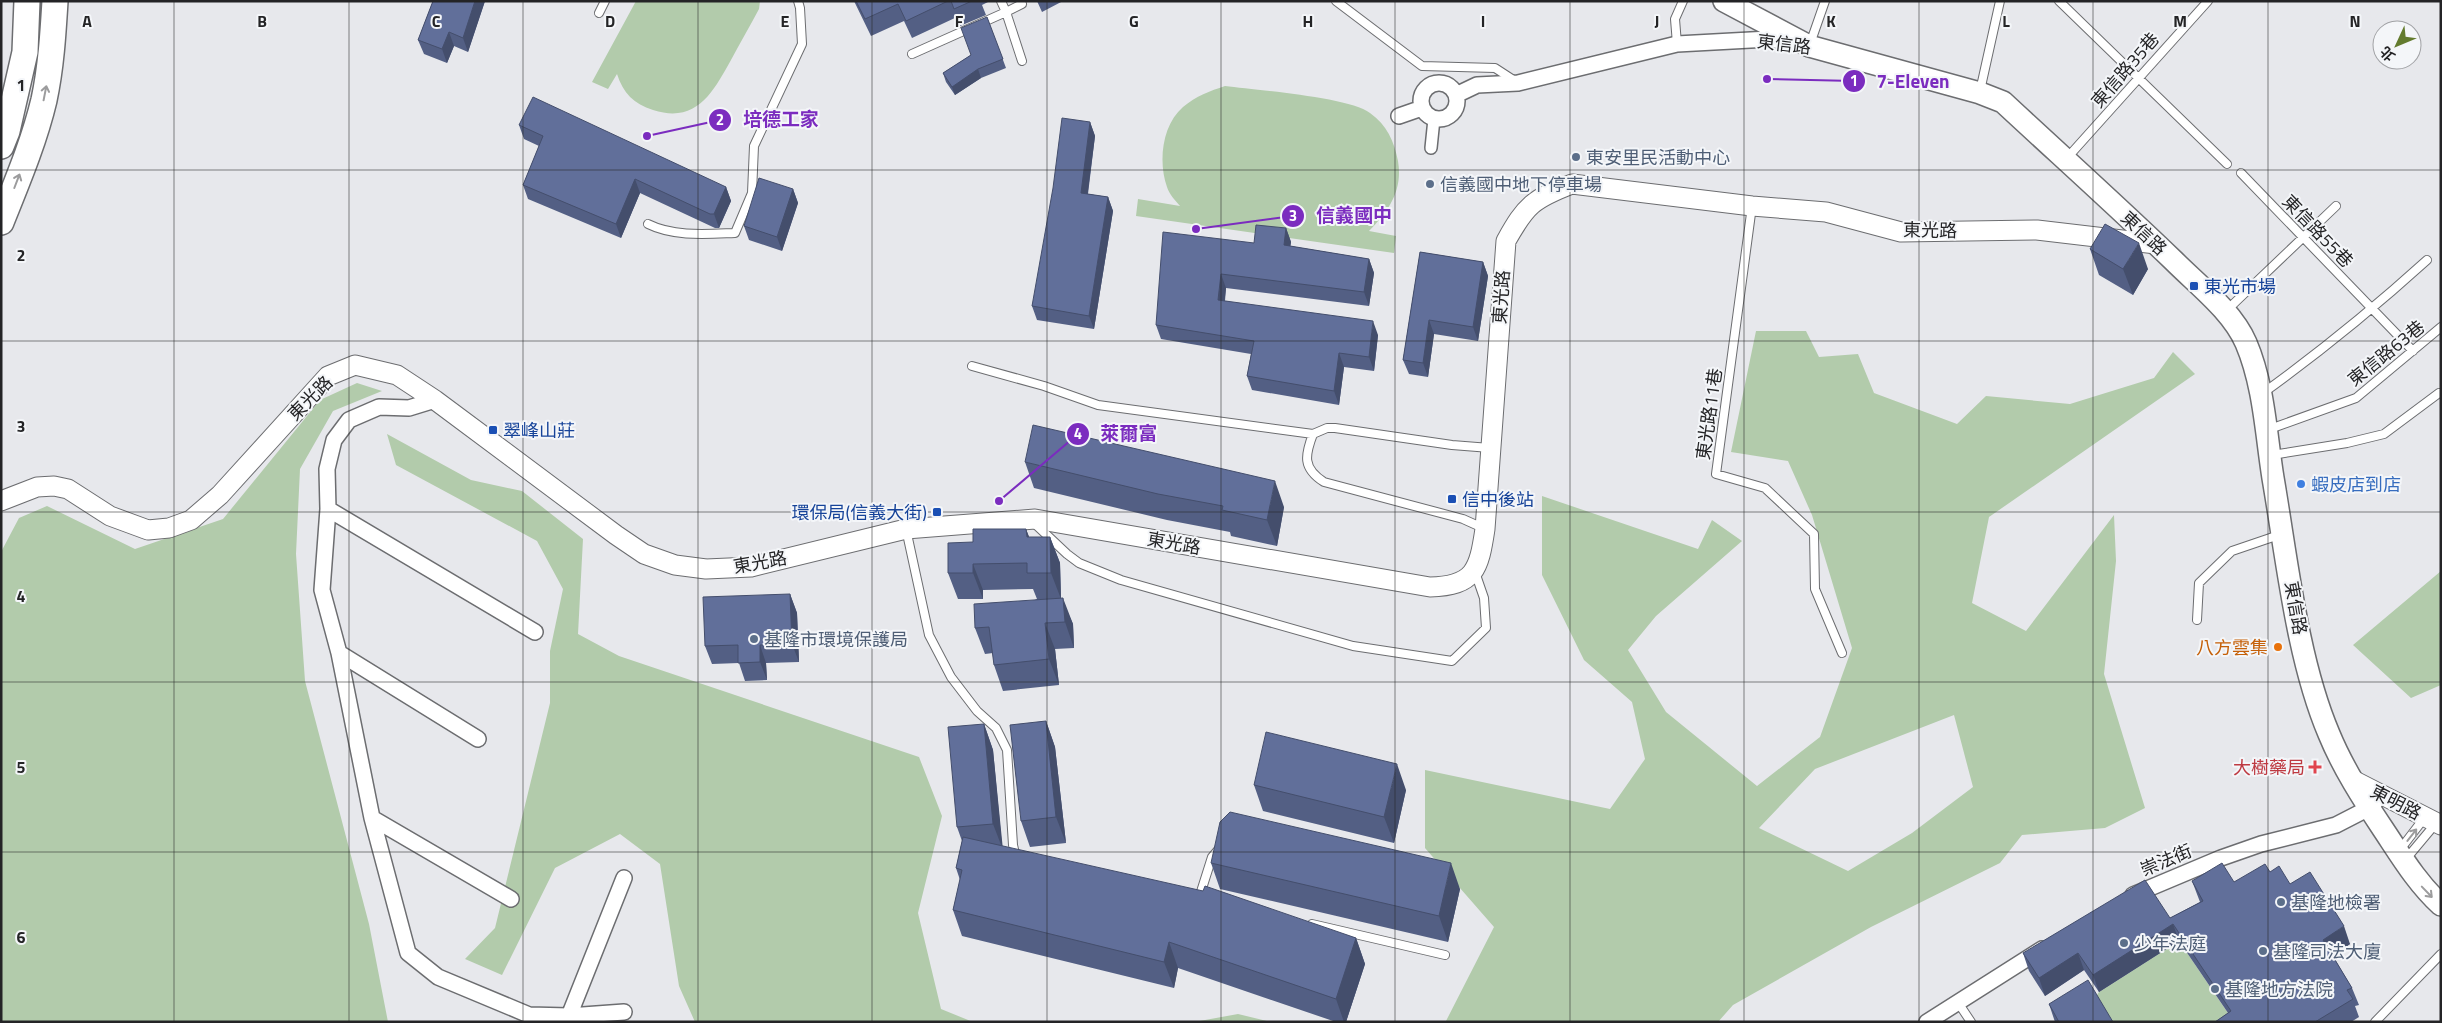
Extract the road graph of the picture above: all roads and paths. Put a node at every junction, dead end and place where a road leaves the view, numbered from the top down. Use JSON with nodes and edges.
{"nodes":[{"id":1,"x":27,"y":1,"type":"edge"},
{"id":2,"x":55,"y":1,"type":"edge"},
{"id":3,"x":605,"y":1,"type":"edge"},
{"id":4,"x":798,"y":1,"type":"edge"},
{"id":5,"x":1001,"y":1,"type":"edge"},
{"id":6,"x":1021,"y":1,"type":"edge"},
{"id":7,"x":1336,"y":1,"type":"edge"},
{"id":8,"x":1682,"y":1,"type":"edge"},
{"id":9,"x":1724,"y":1,"type":"edge"},
{"id":10,"x":1824,"y":1,"type":"edge"},
{"id":11,"x":2000,"y":1,"type":"edge"},
{"id":12,"x":2059,"y":1,"type":"edge"},
{"id":13,"x":2208,"y":1,"type":"edge"},
{"id":14,"x":1006,"y":12,"type":"junction"},
{"id":15,"x":599,"y":13,"type":"dead end"},
{"id":16,"x":1677,"y":44,"type":"junction"},
{"id":17,"x":1809,"y":46,"type":"junction"},
{"id":18,"x":912,"y":54,"type":"dead end"},
{"id":19,"x":1022,"y":61,"type":"dead end"},
{"id":20,"x":2138,"y":77,"type":"junction"},
{"id":21,"x":1518,"y":83,"type":"junction"},
{"id":22,"x":1980,"y":93,"type":"junction"},
{"id":23,"x":1456,"y":95,"type":"junction"},
{"id":24,"x":1422,"y":108,"type":"junction"},
{"id":25,"x":1398,"y":116,"type":"dead end"},
{"id":26,"x":1434,"y":119,"type":"junction"},
{"id":27,"x":4,"y":138,"type":"edge"},
{"id":28,"x":1431,"y":148,"type":"dead end"},
{"id":29,"x":2066,"y":159,"type":"junction"},
{"id":30,"x":2227,"y":164,"type":"dead end"},
{"id":31,"x":2242,"y":173,"type":"dead end"},
{"id":32,"x":1752,"y":206,"type":"junction"},
{"id":33,"x":2336,"y":206,"type":"dead end"},
{"id":34,"x":1,"y":222,"type":"edge"},
{"id":35,"x":648,"y":224,"type":"dead end"},
{"id":36,"x":2303,"y":237,"type":"junction"},
{"id":37,"x":2156,"y":244,"type":"junction"},
{"id":38,"x":2426,"y":260,"type":"dead end"},
{"id":39,"x":2372,"y":310,"type":"junction"},
{"id":40,"x":2224,"y":312,"type":"junction"},
{"id":41,"x":2441,"y":327,"type":"edge"},
{"id":42,"x":2412,"y":351,"type":"junction"},
{"id":43,"x":972,"y":366,"type":"dead end"},
{"id":44,"x":2439,"y":393,"type":"dead end"},
{"id":45,"x":2261,"y":394,"type":"junction"},
{"id":46,"x":435,"y":400,"type":"junction"},
{"id":47,"x":2265,"y":431,"type":"junction"},
{"id":48,"x":1313,"y":434,"type":"junction"},
{"id":49,"x":1490,"y":448,"type":"junction"},
{"id":50,"x":2269,"y":455,"type":"junction"},
{"id":51,"x":1,"y":501,"type":"edge"},
{"id":52,"x":328,"y":509,"type":"junction"},
{"id":53,"x":1029,"y":519,"type":"junction"},
{"id":54,"x":906,"y":529,"type":"junction"},
{"id":55,"x":1485,"y":529,"type":"junction"},
{"id":56,"x":2283,"y":534,"type":"junction"},
{"id":57,"x":1474,"y":570,"type":"junction"},
{"id":58,"x":2197,"y":620,"type":"dead end"},
{"id":59,"x":535,"y":632,"type":"dead end"},
{"id":60,"x":339,"y":653,"type":"junction"},
{"id":61,"x":1842,"y":653,"type":"dead end"},
{"id":62,"x":478,"y":739,"type":"dead end"},
{"id":63,"x":2376,"y":802,"type":"junction"},
{"id":64,"x":372,"y":818,"type":"junction"},
{"id":65,"x":2434,"y":821,"type":"edge"},
{"id":66,"x":1223,"y":845,"type":"edge"},
{"id":67,"x":2401,"y":857,"type":"junction"},
{"id":68,"x":1024,"y":862,"type":"edge"},
{"id":69,"x":624,"y":878,"type":"dead end"},
{"id":70,"x":1189,"y":896,"type":"edge"},
{"id":71,"x":1199,"y":898,"type":"junction"},
{"id":72,"x":511,"y":899,"type":"dead end"},
{"id":73,"x":1208,"y":900,"type":"edge"},
{"id":74,"x":2123,"y":902,"type":"edge"},
{"id":75,"x":2441,"y":905,"type":"edge"},
{"id":76,"x":1303,"y":922,"type":"edge"},
{"id":77,"x":2058,"y":940,"type":"edge"},
{"id":78,"x":2441,"y":954,"type":"edge"},
{"id":79,"x":1445,"y":955,"type":"dead end"},
{"id":80,"x":1957,"y":1001,"type":"junction"},
{"id":81,"x":624,"y":1012,"type":"dead end"},
{"id":82,"x":568,"y":1016,"type":"junction"},
{"id":83,"x":1927,"y":1022,"type":"edge"},
{"id":84,"x":1971,"y":1022,"type":"edge"},
{"id":85,"x":2375,"y":1022,"type":"edge"}],
"edges":[{"from":1,"to":27,"type":"highway"},
{"from":34,"to":2,"type":"highway","one_way":true},
{"from":3,"to":15,"type":"lane"},
{"from":4,"to":35,"type":"lane"},
{"from":5,"to":14,"type":"lane"},
{"from":6,"to":14,"type":"lane"},
{"from":7,"to":21,"type":"lane"},
{"from":8,"to":16,"type":"lane"},
{"from":9,"to":17,"type":"main road"},
{"from":10,"to":17,"type":"lane"},
{"from":11,"to":22,"type":"lane"},
{"from":12,"to":20,"type":"lane"},
{"from":13,"to":20,"type":"lane","name":"東信路35巷"},
{"from":14,"to":18,"type":"lane"},
{"from":14,"to":19,"type":"lane"},
{"from":16,"to":17,"type":"street","name":"東信路"},
{"from":16,"to":21,"type":"street","name":"東信路"},
{"from":17,"to":22,"type":"main road","name":"東信路"},
{"from":20,"to":29,"type":"lane","name":"東信路35巷"},
{"from":20,"to":30,"type":"lane"},
{"from":21,"to":23,"type":"street","name":"東信路"},
{"from":22,"to":29,"type":"main road","name":"東信路"},
{"from":23,"to":24,"type":"street"},
{"from":23,"to":26,"type":"street"},
{"from":24,"to":25,"type":"street"},
{"from":24,"to":26,"type":"street"},
{"from":26,"to":28,"type":"street"},
{"from":29,"to":37,"type":"main road","name":"東信路"},
{"from":31,"to":36,"type":"lane","name":"東信路55巷"},
{"from":32,"to":37,"type":"street","name":"東光路"},
{"from":32,"to":49,"type":"street","name":"東光路"},
{"from":32,"to":61,"type":"lane","name":"東光路11巷"},
{"from":33,"to":36,"type":"lane"},
{"from":36,"to":39,"type":"lane","name":"東信路55巷"},
{"from":36,"to":40,"type":"lane"},
{"from":37,"to":40,"type":"main road","name":"東信路"},
{"from":38,"to":39,"type":"lane"},
{"from":39,"to":42,"type":"lane","name":"東信路55巷"},
{"from":39,"to":45,"type":"lane"},
{"from":40,"to":45,"type":"main road","name":"東信路"},
{"from":41,"to":42,"type":"lane","name":"東信路63巷"},
{"from":42,"to":47,"type":"lane","name":"東信路63巷"},
{"from":43,"to":48,"type":"lane"},
{"from":44,"to":50,"type":"lane"},
{"from":45,"to":47,"type":"main road","name":"東信路"},
{"from":46,"to":51,"type":"street","name":"東光路"},
{"from":46,"to":52,"type":"street"},
{"from":46,"to":54,"type":"street","name":"東光路"},
{"from":47,"to":50,"type":"main road","name":"東信路"},
{"from":48,"to":49,"type":"lane"},
{"from":48,"to":55,"type":"lane"},
{"from":49,"to":55,"type":"street","name":"東光路"},
{"from":50,"to":56,"type":"main road","name":"東信路"},
{"from":52,"to":59,"type":"street"},
{"from":52,"to":60,"type":"street"},
{"from":53,"to":54,"type":"street","name":"東光路"},
{"from":53,"to":57,"type":"street","name":"東光路"},
{"from":53,"to":57,"type":"lane"},
{"from":54,"to":68,"type":"lane"},
{"from":55,"to":57,"type":"street","name":"東光路"},
{"from":56,"to":58,"type":"lane"},
{"from":56,"to":63,"type":"main road","name":"東信路"},
{"from":60,"to":62,"type":"street"},
{"from":60,"to":64,"type":"street"},
{"from":63,"to":65,"type":"street","name":"東明路"},
{"from":63,"to":67,"type":"main road","name":"東信路"},
{"from":63,"to":74,"type":"street","name":"崇法街"},
{"from":64,"to":72,"type":"street"},
{"from":64,"to":82,"type":"street"},
{"from":67,"to":65,"type":"lane","one_way":true},
{"from":65,"to":67,"type":"lane"},
{"from":66,"to":71,"type":"lane"},
{"from":67,"to":75,"type":"main road","name":"東信路","one_way":true},
{"from":69,"to":82,"type":"street"},
{"from":70,"to":71,"type":"lane"},
{"from":71,"to":73,"type":"lane"},
{"from":76,"to":79,"type":"lane"},
{"from":77,"to":80,"type":"street"},
{"from":78,"to":85,"type":"lane"},
{"from":80,"to":83,"type":"street"},
{"from":80,"to":84,"type":"lane"},
{"from":81,"to":82,"type":"street"}]}
